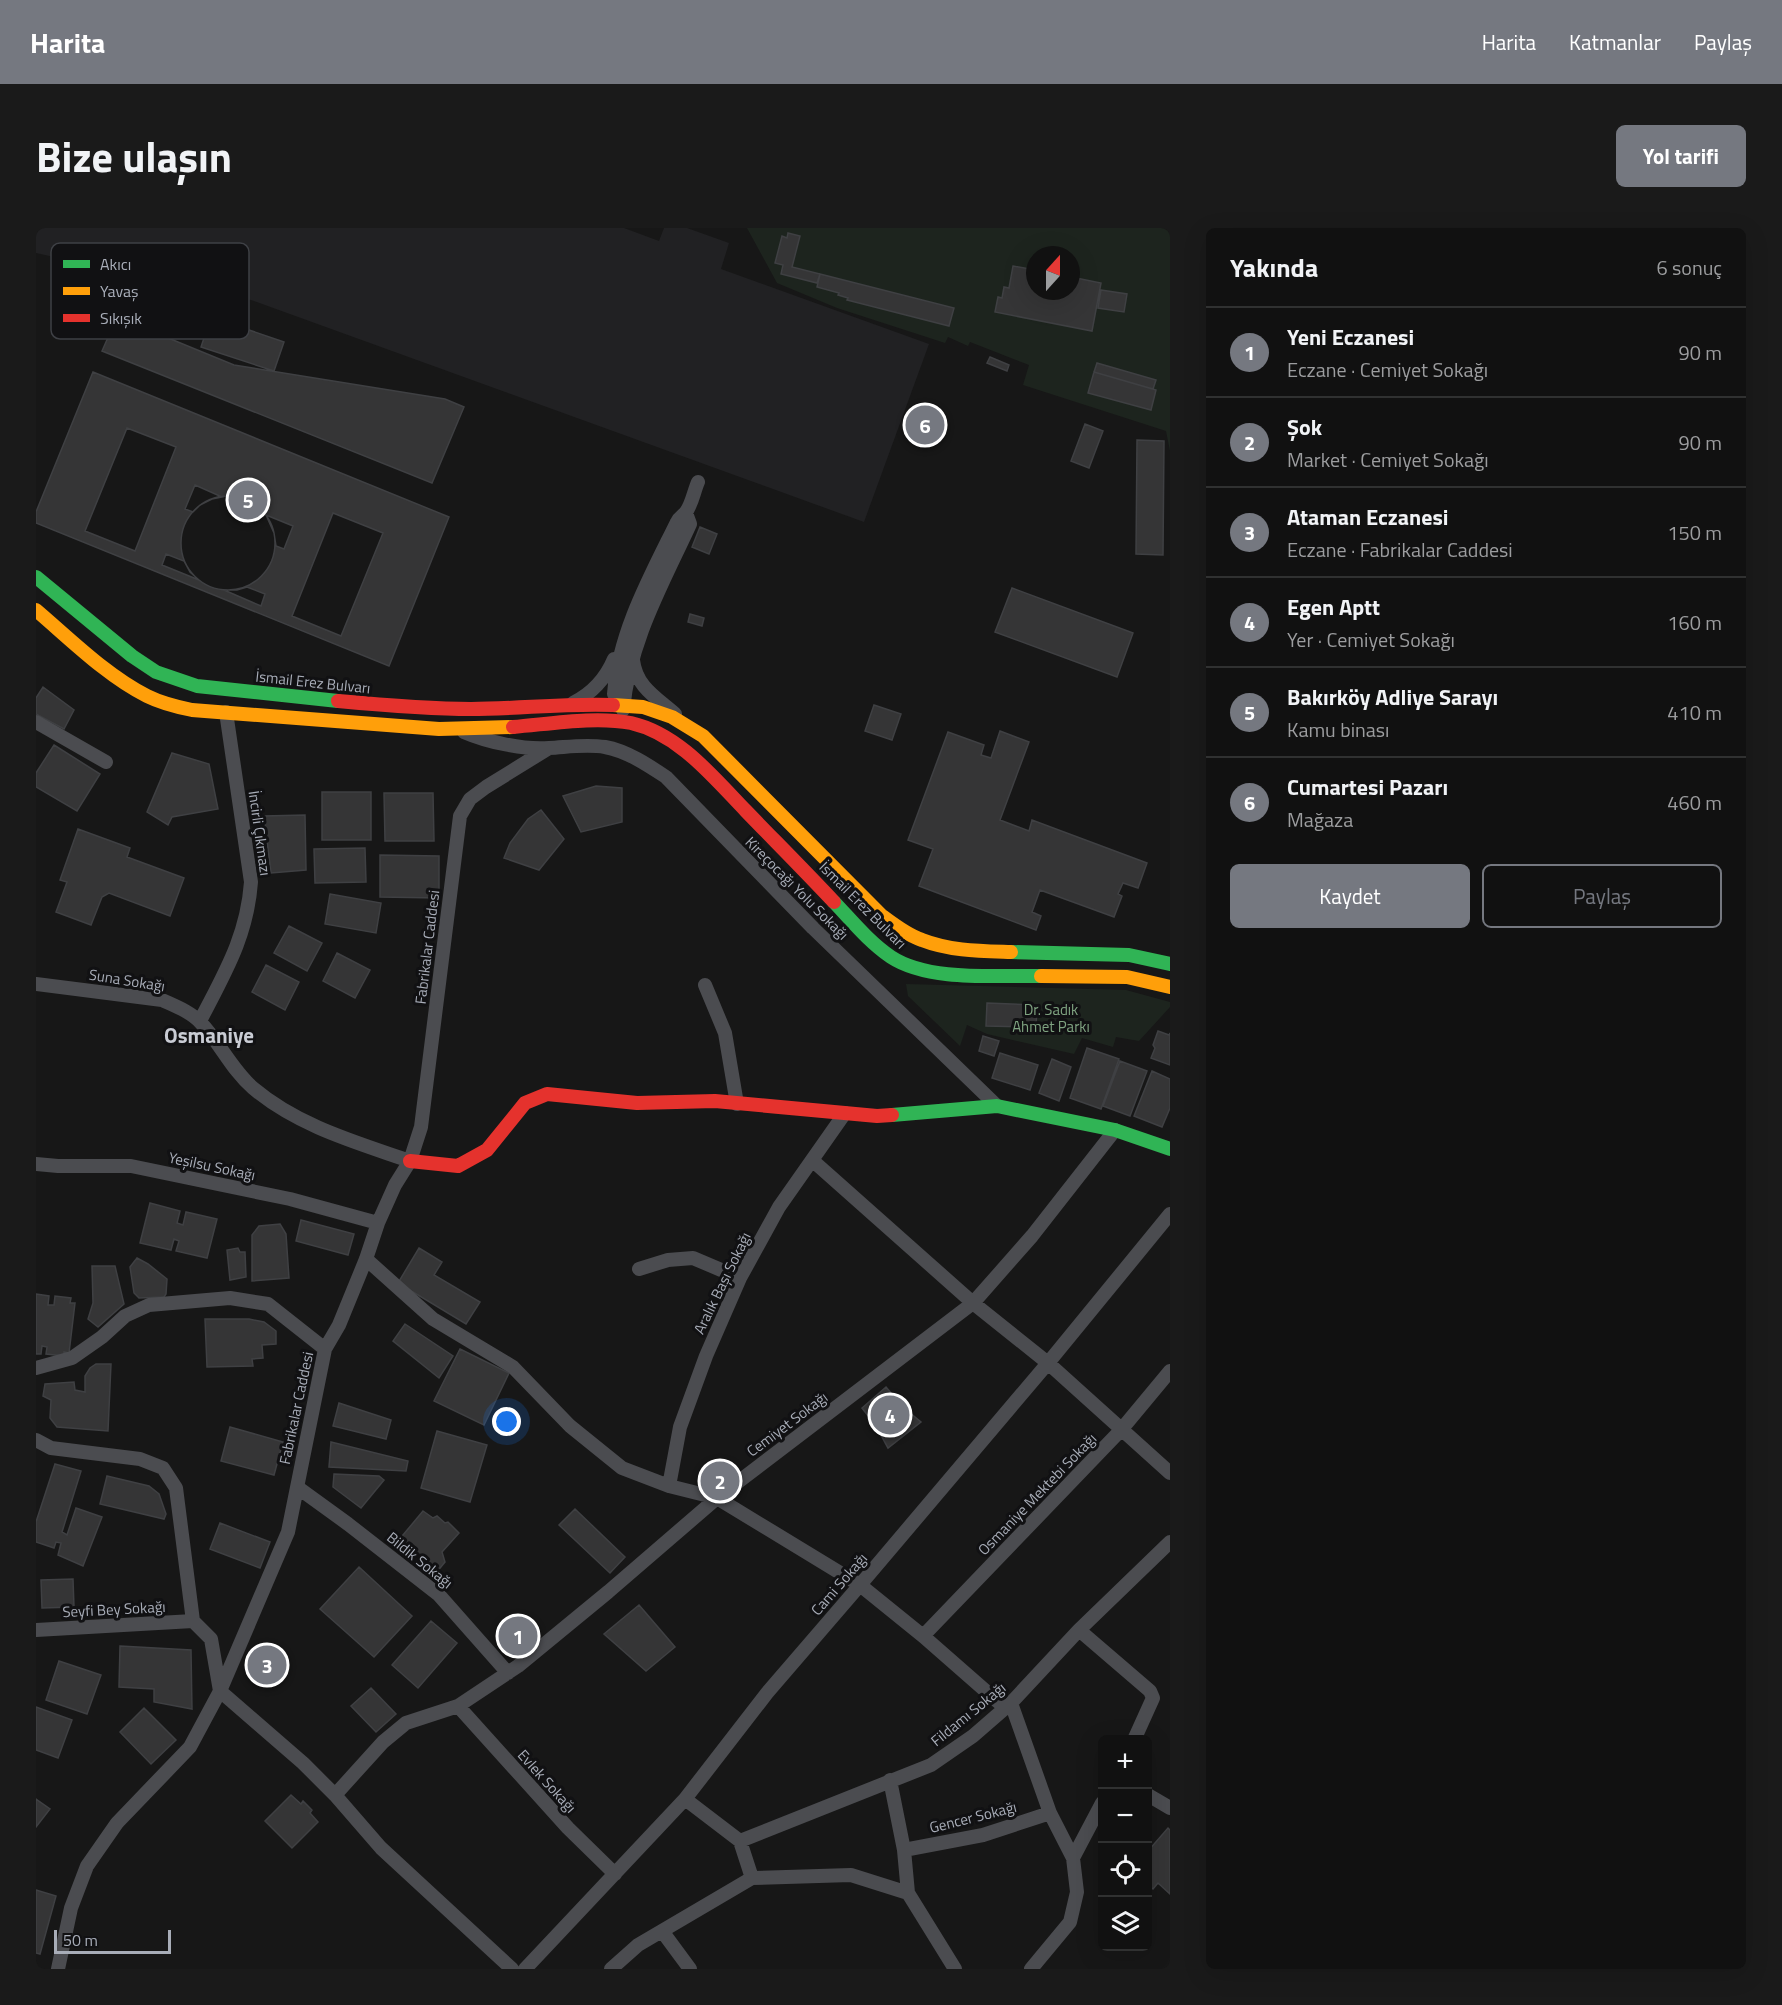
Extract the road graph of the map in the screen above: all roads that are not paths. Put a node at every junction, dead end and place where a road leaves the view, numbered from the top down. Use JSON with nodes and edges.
{"nodes":[{"id":1,"x":698,"y":482,"type":"dead end"},
{"id":2,"x":686,"y":513,"type":"junction"},
{"id":3,"x":36,"y":577,"type":"edge"},
{"id":4,"x":36,"y":610,"type":"edge"},
{"id":5,"x":624,"y":638,"type":"junction"},
{"id":6,"x":632,"y":654,"type":"junction"},
{"id":7,"x":570,"y":704,"type":"junction"},
{"id":8,"x":623,"y":706,"type":"junction"},
{"id":9,"x":226,"y":712,"type":"junction"},
{"id":10,"x":36,"y":722,"type":"edge"},
{"id":11,"x":622,"y":723,"type":"junction"},
{"id":12,"x":688,"y":726,"type":"junction"},
{"id":13,"x":458,"y":729,"type":"junction"},
{"id":14,"x":549,"y":748,"type":"junction"},
{"id":15,"x":106,"y":762,"type":"dead end"},
{"id":16,"x":1170,"y":964,"type":"edge"},
{"id":17,"x":36,"y":984,"type":"edge"},
{"id":18,"x":705,"y":984,"type":"dead end"},
{"id":19,"x":1170,"y":987,"type":"edge"},
{"id":20,"x":200,"y":1022,"type":"junction"},
{"id":21,"x":737,"y":1104,"type":"junction"},
{"id":22,"x":997,"y":1106,"type":"junction"},
{"id":23,"x":845,"y":1113,"type":"junction"},
{"id":24,"x":1115,"y":1130,"type":"junction"},
{"id":25,"x":1170,"y":1149,"type":"edge"},
{"id":26,"x":812,"y":1160,"type":"junction"},
{"id":27,"x":410,"y":1161,"type":"junction"},
{"id":28,"x":36,"y":1164,"type":"edge"},
{"id":29,"x":1170,"y":1214,"type":"edge"},
{"id":30,"x":378,"y":1223,"type":"junction"},
{"id":31,"x":366,"y":1259,"type":"junction"},
{"id":32,"x":639,"y":1269,"type":"dead end"},
{"id":33,"x":740,"y":1278,"type":"junction"},
{"id":34,"x":973,"y":1303,"type":"junction"},
{"id":35,"x":325,"y":1349,"type":"junction"},
{"id":36,"x":1048,"y":1363,"type":"junction"},
{"id":37,"x":36,"y":1368,"type":"edge"},
{"id":38,"x":1170,"y":1371,"type":"edge"},
{"id":39,"x":1121,"y":1430,"type":"junction"},
{"id":40,"x":36,"y":1440,"type":"edge"},
{"id":41,"x":1170,"y":1473,"type":"edge"},
{"id":42,"x":669,"y":1486,"type":"junction"},
{"id":43,"x":297,"y":1488,"type":"junction"},
{"id":44,"x":717,"y":1498,"type":"junction"},
{"id":45,"x":1170,"y":1542,"type":"edge"},
{"id":46,"x":860,"y":1586,"type":"junction"},
{"id":47,"x":193,"y":1621,"type":"junction"},
{"id":48,"x":36,"y":1630,"type":"edge"},
{"id":49,"x":1079,"y":1630,"type":"junction"},
{"id":50,"x":923,"y":1636,"type":"junction"},
{"id":51,"x":508,"y":1673,"type":"junction"},
{"id":52,"x":220,"y":1691,"type":"junction"},
{"id":53,"x":1007,"y":1705,"type":"junction"},
{"id":54,"x":458,"y":1706,"type":"junction"},
{"id":55,"x":1136,"y":1735,"type":"edge"},
{"id":56,"x":890,"y":1780,"type":"junction"},
{"id":57,"x":334,"y":1795,"type":"junction"},
{"id":58,"x":1152,"y":1797,"type":"edge"},
{"id":59,"x":685,"y":1798,"type":"junction"},
{"id":60,"x":1170,"y":1808,"type":"edge"},
{"id":61,"x":1098,"y":1811,"type":"edge"},
{"id":62,"x":1050,"y":1813,"type":"junction"},
{"id":63,"x":740,"y":1841,"type":"junction"},
{"id":64,"x":904,"y":1850,"type":"junction"},
{"id":65,"x":1073,"y":1858,"type":"junction"},
{"id":66,"x":615,"y":1874,"type":"junction"},
{"id":67,"x":753,"y":1878,"type":"junction"},
{"id":68,"x":908,"y":1893,"type":"junction"},
{"id":69,"x":662,"y":1931,"type":"junction"},
{"id":70,"x":58,"y":1969,"type":"edge"},
{"id":71,"x":512,"y":1969,"type":"edge"},
{"id":72,"x":525,"y":1969,"type":"edge"},
{"id":73,"x":611,"y":1969,"type":"edge"},
{"id":74,"x":690,"y":1969,"type":"edge"},
{"id":75,"x":955,"y":1969,"type":"edge"},
{"id":76,"x":1031,"y":1969,"type":"edge"}],
"edges":[{"from":1,"to":2,"type":"street"},
{"from":2,"to":5,"type":"street"},
{"from":2,"to":6,"type":"street"},
{"from":3,"to":7,"type":"street","name":"İsmail Erez Bulvarı"},
{"from":4,"to":9,"type":"street","name":"İsmail Erez Bulvarı"},
{"from":5,"to":7,"type":"street"},
{"from":5,"to":8,"type":"street"},
{"from":6,"to":8,"type":"street"},
{"from":6,"to":12,"type":"street"},
{"from":7,"to":8,"type":"street","name":"İsmail Erez Bulvarı"},
{"from":8,"to":11,"type":"street"},
{"from":8,"to":12,"type":"street","name":"İsmail Erez Bulvarı"},
{"from":9,"to":13,"type":"street","name":"İsmail Erez Bulvarı"},
{"from":9,"to":20,"type":"street","name":"İncirli Çıkmazı"},
{"from":10,"to":15,"type":"street"},
{"from":11,"to":13,"type":"street","name":"İsmail Erez Bulvarı"},
{"from":11,"to":19,"type":"street","name":"İsmail Erez Bulvarı"},
{"from":12,"to":16,"type":"street","name":"İsmail Erez Bulvarı"},
{"from":13,"to":14,"type":"street","name":"Kireçocağı Yolu Sokağı"},
{"from":14,"to":22,"type":"street","name":"Kireçocağı Yolu Sokağı"},
{"from":14,"to":27,"type":"street","name":"Fabrikalar Caddesi"},
{"from":17,"to":20,"type":"street","name":"Suna Sokağı"},
{"from":18,"to":21,"type":"street"},
{"from":20,"to":27,"type":"street","name":"Suna Sokağı"},
{"from":21,"to":23,"type":"street"},
{"from":21,"to":27,"type":"street"},
{"from":22,"to":23,"type":"street"},
{"from":22,"to":24,"type":"street"},
{"from":23,"to":26,"type":"street","name":"Aralık Başı Sokağı"},
{"from":24,"to":25,"type":"street"},
{"from":24,"to":34,"type":"street","name":"Cemiyet Sokağı"},
{"from":26,"to":33,"type":"street","name":"Aralık Başı Sokağı"},
{"from":26,"to":34,"type":"street"},
{"from":27,"to":30,"type":"street","name":"Fabrikalar Caddesi"},
{"from":28,"to":30,"type":"street","name":"Yeşilsu Sokağı"},
{"from":29,"to":36,"type":"street","name":"Cami Sokağı"},
{"from":30,"to":31,"type":"street","name":"Fabrikalar Caddesi"},
{"from":31,"to":35,"type":"street","name":"Fabrikalar Caddesi"},
{"from":31,"to":42,"type":"street"},
{"from":32,"to":33,"type":"street"},
{"from":33,"to":42,"type":"street","name":"Aralık Başı Sokağı"},
{"from":34,"to":36,"type":"street"},
{"from":34,"to":44,"type":"street","name":"Cemiyet Sokağı"},
{"from":35,"to":37,"type":"street"},
{"from":35,"to":43,"type":"street","name":"Fabrikalar Caddesi"},
{"from":36,"to":39,"type":"street"},
{"from":36,"to":46,"type":"street","name":"Cami Sokağı"},
{"from":38,"to":39,"type":"street","name":"Osmaniye Mektebi Sokağı"},
{"from":39,"to":41,"type":"street"},
{"from":39,"to":50,"type":"street","name":"Osmaniye Mektebi Sokağı"},
{"from":40,"to":47,"type":"street"},
{"from":42,"to":44,"type":"street"},
{"from":43,"to":51,"type":"street","name":"Bildik Sokağı"},
{"from":43,"to":52,"type":"street","name":"Fabrikalar Caddesi"},
{"from":44,"to":46,"type":"street"},
{"from":44,"to":51,"type":"street","name":"Cemiyet Sokağı"},
{"from":45,"to":49,"type":"street","name":"Fildamı Sokağı"},
{"from":46,"to":50,"type":"street"},
{"from":46,"to":59,"type":"street","name":"Cami Sokağı"},
{"from":47,"to":48,"type":"street","name":"Seyfi Bey Sokağı"},
{"from":47,"to":52,"type":"street"},
{"from":49,"to":53,"type":"street","name":"Fildamı Sokağı"},
{"from":49,"to":55,"type":"street"},
{"from":50,"to":53,"type":"street"},
{"from":51,"to":54,"type":"street","name":"Cemiyet Sokağı"},
{"from":52,"to":57,"type":"street"},
{"from":52,"to":70,"type":"street","name":"Fabrikalar Caddesi"},
{"from":53,"to":56,"type":"street","name":"Fildamı Sokağı"},
{"from":53,"to":62,"type":"street"},
{"from":54,"to":57,"type":"street","name":"Cemiyet Sokağı"},
{"from":54,"to":66,"type":"street","name":"Evlek Sokağı"},
{"from":56,"to":63,"type":"street","name":"Fildamı Sokağı"},
{"from":56,"to":64,"type":"street"},
{"from":57,"to":71,"type":"street"},
{"from":58,"to":60,"type":"street"},
{"from":59,"to":63,"type":"street"},
{"from":59,"to":66,"type":"street","name":"Cami Sokağı"},
{"from":61,"to":65,"type":"street"},
{"from":62,"to":64,"type":"street","name":"Gencer Sokağı"},
{"from":62,"to":65,"type":"street"},
{"from":63,"to":67,"type":"street"},
{"from":64,"to":68,"type":"street"},
{"from":65,"to":76,"type":"street"},
{"from":66,"to":72,"type":"street","name":"Cami Sokağı"},
{"from":67,"to":68,"type":"street"},
{"from":67,"to":69,"type":"street"},
{"from":68,"to":75,"type":"street"},
{"from":69,"to":73,"type":"street"},
{"from":69,"to":74,"type":"street"}]}
